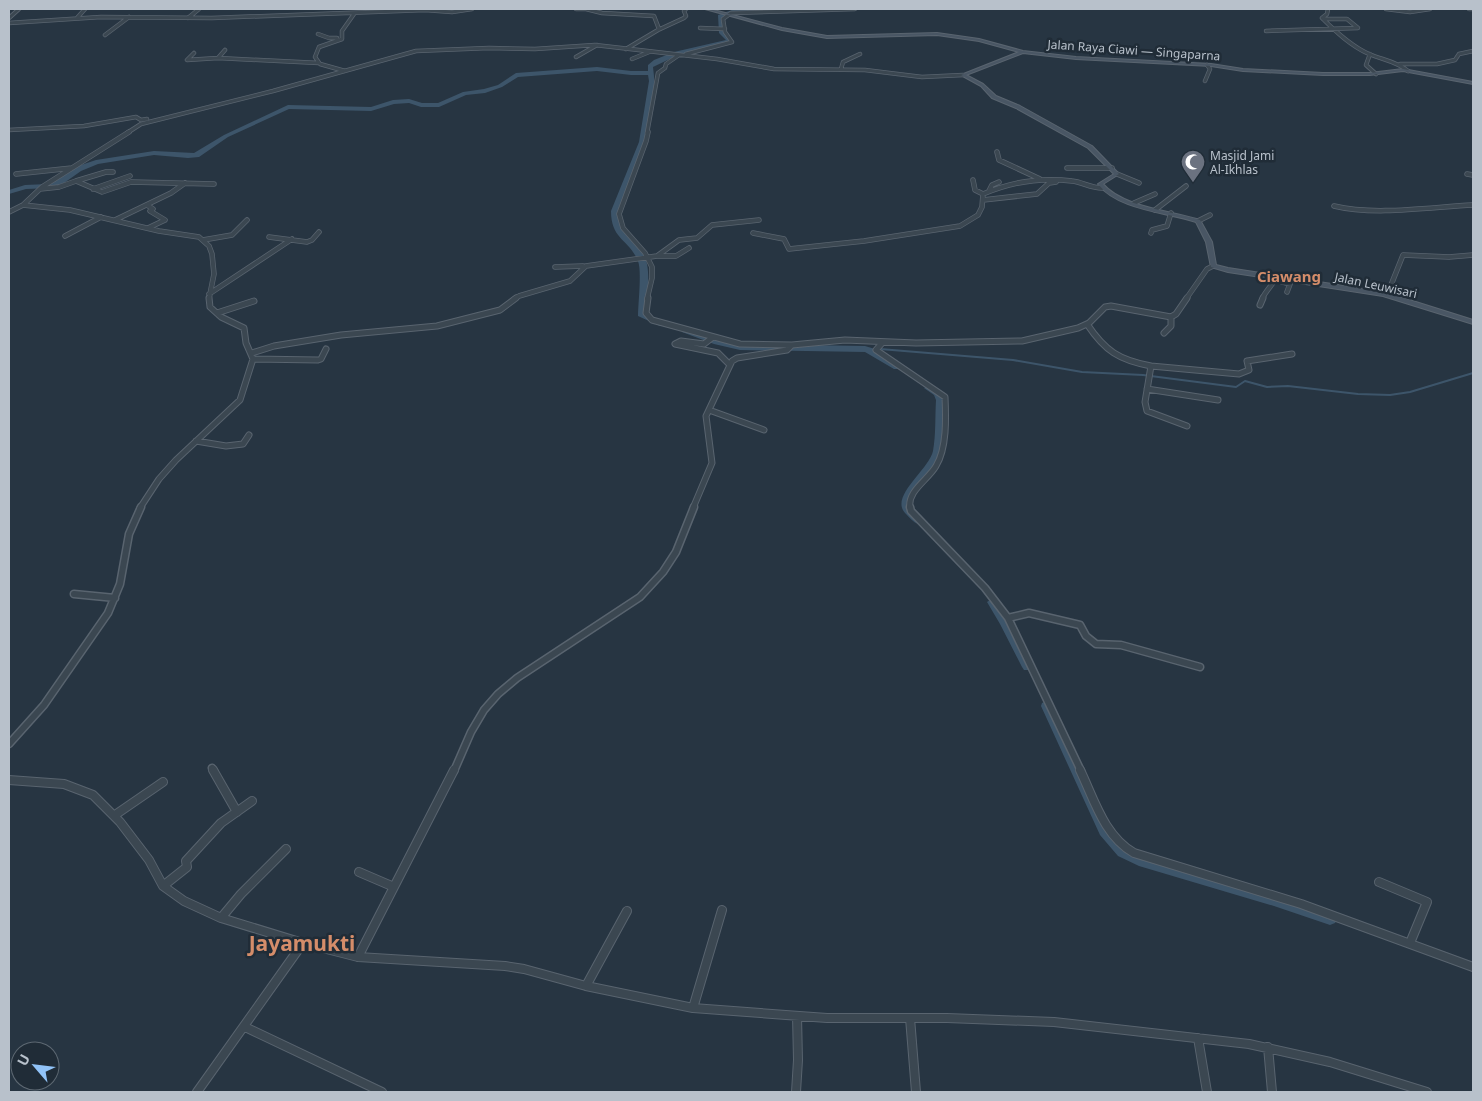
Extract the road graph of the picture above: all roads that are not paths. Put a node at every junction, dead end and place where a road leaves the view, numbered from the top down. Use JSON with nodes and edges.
{"nodes":[{"id":1,"x":19,"y":9,"type":"edge"},
{"id":2,"x":85,"y":9,"type":"edge"},
{"id":3,"x":199,"y":9,"type":"edge"},
{"id":4,"x":316,"y":9,"type":"edge"},
{"id":5,"x":385,"y":9,"type":"edge"},
{"id":6,"x":472,"y":9,"type":"edge"},
{"id":7,"x":576,"y":9,"type":"edge"},
{"id":8,"x":587,"y":9,"type":"edge"},
{"id":9,"x":686,"y":9,"type":"edge"},
{"id":10,"x":707,"y":9,"type":"edge"},
{"id":11,"x":855,"y":9,"type":"edge"},
{"id":12,"x":1328,"y":9,"type":"edge"},
{"id":13,"x":1386,"y":9,"type":"edge"},
{"id":14,"x":1430,"y":9,"type":"edge"},
{"id":15,"x":1469,"y":9,"type":"edge"},
{"id":16,"x":1473,"y":9,"type":"edge"},
{"id":17,"x":354,"y":14,"type":"junction"},
{"id":18,"x":381,"y":14,"type":"junction"},
{"id":19,"x":726,"y":14,"type":"junction"},
{"id":20,"x":312,"y":15,"type":"junction"},
{"id":21,"x":9,"y":18,"type":"edge"},
{"id":22,"x":129,"y":18,"type":"junction"},
{"id":23,"x":188,"y":18,"type":"junction"},
{"id":24,"x":76,"y":19,"type":"junction"},
{"id":25,"x":1323,"y":19,"type":"junction"},
{"id":26,"x":9,"y":23,"type":"edge"},
{"id":27,"x":700,"y":28,"type":"dead end"},
{"id":28,"x":1333,"y":28,"type":"junction"},
{"id":29,"x":660,"y":29,"type":"junction"},
{"id":30,"x":722,"y":29,"type":"junction"},
{"id":31,"x":1266,"y":32,"type":"dead end"},
{"id":32,"x":318,"y":34,"type":"dead end"},
{"id":33,"x":105,"y":35,"type":"dead end"},
{"id":34,"x":342,"y":38,"type":"junction"},
{"id":35,"x":597,"y":45,"type":"junction"},
{"id":36,"x":626,"y":49,"type":"junction"},
{"id":37,"x":225,"y":50,"type":"dead end"},
{"id":38,"x":1473,"y":51,"type":"edge"},
{"id":39,"x":649,"y":52,"type":"junction"},
{"id":40,"x":1023,"y":52,"type":"junction"},
{"id":41,"x":194,"y":53,"type":"dead end"},
{"id":42,"x":860,"y":54,"type":"dead end"},
{"id":43,"x":1370,"y":54,"type":"junction"},
{"id":44,"x":678,"y":55,"type":"junction"},
{"id":45,"x":576,"y":57,"type":"dead end"},
{"id":46,"x":218,"y":58,"type":"junction"},
{"id":47,"x":1431,"y":58,"type":"dead end"},
{"id":48,"x":632,"y":59,"type":"dead end"},
{"id":49,"x":319,"y":63,"type":"junction"},
{"id":50,"x":1207,"y":64,"type":"junction"},
{"id":51,"x":1400,"y":64,"type":"junction"},
{"id":52,"x":1428,"y":64,"type":"junction"},
{"id":53,"x":841,"y":69,"type":"junction"},
{"id":54,"x":345,"y":70,"type":"junction"},
{"id":55,"x":1408,"y":71,"type":"junction"},
{"id":56,"x":1376,"y":74,"type":"junction"},
{"id":57,"x":962,"y":75,"type":"junction"},
{"id":58,"x":1205,"y":81,"type":"dead end"},
{"id":59,"x":1473,"y":83,"type":"edge"},
{"id":60,"x":160,"y":118,"type":"junction"},
{"id":61,"x":9,"y":130,"type":"edge"},
{"id":62,"x":997,"y":152,"type":"dead end"},
{"id":63,"x":74,"y":168,"type":"junction"},
{"id":64,"x":1067,"y":168,"type":"dead end"},
{"id":65,"x":1112,"y":168,"type":"junction"},
{"id":66,"x":112,"y":172,"type":"dead end"},
{"id":67,"x":16,"y":174,"type":"dead end"},
{"id":68,"x":1117,"y":174,"type":"junction"},
{"id":69,"x":1467,"y":174,"type":"dead end"},
{"id":70,"x":1473,"y":175,"type":"edge"},
{"id":71,"x":130,"y":176,"type":"dead end"},
{"id":72,"x":1041,"y":179,"type":"junction"},
{"id":73,"x":973,"y":180,"type":"dead end"},
{"id":74,"x":1067,"y":180,"type":"junction"},
{"id":75,"x":76,"y":181,"type":"junction"},
{"id":76,"x":999,"y":182,"type":"dead end"},
{"id":77,"x":185,"y":183,"type":"junction"},
{"id":78,"x":1139,"y":183,"type":"dead end"},
{"id":79,"x":214,"y":184,"type":"dead end"},
{"id":80,"x":1186,"y":186,"type":"dead end"},
{"id":81,"x":41,"y":188,"type":"junction"},
{"id":82,"x":1102,"y":188,"type":"junction"},
{"id":83,"x":93,"y":189,"type":"junction"},
{"id":84,"x":989,"y":191,"type":"junction"},
{"id":85,"x":983,"y":194,"type":"junction"},
{"id":86,"x":1155,"y":194,"type":"dead end"},
{"id":87,"x":983,"y":200,"type":"junction"},
{"id":88,"x":1134,"y":203,"type":"junction"},
{"id":89,"x":23,"y":205,"type":"junction"},
{"id":90,"x":147,"y":205,"type":"junction"},
{"id":91,"x":1473,"y":205,"type":"edge"},
{"id":92,"x":1334,"y":206,"type":"dead end"},
{"id":93,"x":1155,"y":210,"type":"junction"},
{"id":94,"x":9,"y":212,"type":"edge"},
{"id":95,"x":1172,"y":214,"type":"junction"},
{"id":96,"x":1210,"y":215,"type":"dead end"},
{"id":97,"x":101,"y":217,"type":"junction"},
{"id":98,"x":115,"y":220,"type":"junction"},
{"id":99,"x":247,"y":220,"type":"dead end"},
{"id":100,"x":758,"y":220,"type":"dead end"},
{"id":101,"x":1198,"y":221,"type":"junction"},
{"id":102,"x":148,"y":228,"type":"junction"},
{"id":103,"x":319,"y":232,"type":"dead end"},
{"id":104,"x":753,"y":233,"type":"dead end"},
{"id":105,"x":1150,"y":233,"type":"dead end"},
{"id":106,"x":65,"y":236,"type":"dead end"},
{"id":107,"x":270,"y":237,"type":"dead end"},
{"id":108,"x":292,"y":239,"type":"junction"},
{"id":109,"x":203,"y":240,"type":"junction"},
{"id":110,"x":689,"y":248,"type":"dead end"},
{"id":111,"x":1473,"y":254,"type":"edge"},
{"id":112,"x":657,"y":256,"type":"junction"},
{"id":113,"x":648,"y":258,"type":"junction"},
{"id":114,"x":586,"y":266,"type":"junction"},
{"id":115,"x":1213,"y":266,"type":"junction"},
{"id":116,"x":556,"y":267,"type":"dead end"},
{"id":117,"x":1276,"y":278,"type":"junction"},
{"id":118,"x":1287,"y":292,"type":"dead end"},
{"id":119,"x":209,"y":294,"type":"junction"},
{"id":120,"x":1387,"y":295,"type":"junction"},
{"id":121,"x":254,"y":301,"type":"dead end"},
{"id":122,"x":1260,"y":305,"type":"dead end"},
{"id":123,"x":217,"y":313,"type":"junction"},
{"id":124,"x":1171,"y":317,"type":"junction"},
{"id":125,"x":1473,"y":322,"type":"edge"},
{"id":126,"x":1087,"y":324,"type":"junction"},
{"id":127,"x":1164,"y":333,"type":"dead end"},
{"id":128,"x":712,"y":339,"type":"junction"},
{"id":129,"x":883,"y":342,"type":"junction"},
{"id":130,"x":791,"y":347,"type":"junction"},
{"id":131,"x":326,"y":349,"type":"dead end"},
{"id":132,"x":1292,"y":354,"type":"dead end"},
{"id":133,"x":252,"y":356,"type":"junction"},
{"id":134,"x":729,"y":364,"type":"junction"},
{"id":135,"x":1151,"y":366,"type":"junction"},
{"id":136,"x":1147,"y":389,"type":"junction"},
{"id":137,"x":1218,"y":400,"type":"dead end"},
{"id":138,"x":709,"y":410,"type":"junction"},
{"id":139,"x":1187,"y":426,"type":"dead end"},
{"id":140,"x":764,"y":430,"type":"dead end"},
{"id":141,"x":249,"y":435,"type":"dead end"},
{"id":142,"x":196,"y":441,"type":"junction"},
{"id":143,"x":74,"y":594,"type":"dead end"},
{"id":144,"x":115,"y":598,"type":"junction"},
{"id":145,"x":1008,"y":618,"type":"junction"},
{"id":146,"x":1200,"y":667,"type":"dead end"},
{"id":147,"x":9,"y":744,"type":"edge"},
{"id":148,"x":212,"y":768,"type":"dead end"},
{"id":149,"x":9,"y":780,"type":"edge"},
{"id":150,"x":164,"y":782,"type":"dead end"},
{"id":151,"x":252,"y":801,"type":"dead end"},
{"id":152,"x":237,"y":812,"type":"junction"},
{"id":153,"x":115,"y":815,"type":"junction"},
{"id":154,"x":286,"y":849,"type":"dead end"},
{"id":155,"x":359,"y":872,"type":"dead end"},
{"id":156,"x":1379,"y":882,"type":"dead end"},
{"id":157,"x":163,"y":886,"type":"junction"},
{"id":158,"x":394,"y":887,"type":"junction"},
{"id":159,"x":722,"y":910,"type":"dead end"},
{"id":160,"x":627,"y":911,"type":"dead end"},
{"id":161,"x":221,"y":918,"type":"junction"},
{"id":162,"x":1410,"y":943,"type":"junction"},
{"id":163,"x":304,"y":944,"type":"junction"},
{"id":164,"x":358,"y":957,"type":"junction"},
{"id":165,"x":1473,"y":967,"type":"edge"},
{"id":166,"x":586,"y":986,"type":"junction"},
{"id":167,"x":693,"y":1008,"type":"junction"},
{"id":168,"x":797,"y":1016,"type":"junction"},
{"id":169,"x":910,"y":1018,"type":"junction"},
{"id":170,"x":245,"y":1027,"type":"junction"},
{"id":171,"x":1198,"y":1038,"type":"junction"},
{"id":172,"x":1268,"y":1047,"type":"junction"},
{"id":173,"x":197,"y":1092,"type":"edge"},
{"id":174,"x":382,"y":1092,"type":"edge"},
{"id":175,"x":796,"y":1092,"type":"edge"},
{"id":176,"x":916,"y":1092,"type":"edge"},
{"id":177,"x":1207,"y":1092,"type":"edge"},
{"id":178,"x":1272,"y":1092,"type":"edge"},
{"id":179,"x":1428,"y":1092,"type":"edge"}],
"edges":[{"from":1,"to":21,"type":"street"},
{"from":2,"to":24,"type":"street"},
{"from":3,"to":23,"type":"street"},
{"from":4,"to":20,"type":"street"},
{"from":5,"to":18,"type":"street"},
{"from":6,"to":18,"type":"street"},
{"from":7,"to":8,"type":"street"},
{"from":8,"to":29,"type":"street"},
{"from":9,"to":29,"type":"street"},
{"from":10,"to":19,"type":"main road","name":"Jalan Raya Ciawi — Singaparna"},
{"from":11,"to":19,"type":"street"},
{"from":12,"to":25,"type":"street"},
{"from":13,"to":14,"type":"street"},
{"from":15,"to":16,"type":"street"},
{"from":17,"to":18,"type":"street"},
{"from":17,"to":20,"type":"street"},
{"from":17,"to":34,"type":"street"},
{"from":19,"to":30,"type":"street"},
{"from":19,"to":40,"type":"main road","name":"Jalan Raya Ciawi — Singaparna"},
{"from":20,"to":23,"type":"street"},
{"from":22,"to":23,"type":"street"},
{"from":22,"to":24,"type":"street"},
{"from":22,"to":33,"type":"street"},
{"from":24,"to":26,"type":"street"},
{"from":25,"to":28,"type":"street"},
{"from":25,"to":28,"type":"street"},
{"from":27,"to":30,"type":"street"},
{"from":28,"to":31,"type":"street"},
{"from":28,"to":43,"type":"street"},
{"from":29,"to":36,"type":"street"},
{"from":30,"to":44,"type":"street"},
{"from":32,"to":34,"type":"street"},
{"from":34,"to":49,"type":"street"},
{"from":35,"to":36,"type":"street"},
{"from":35,"to":45,"type":"street"},
{"from":35,"to":54,"type":"street"},
{"from":36,"to":39,"type":"street"},
{"from":37,"to":46,"type":"street"},
{"from":38,"to":52,"type":"street"},
{"from":39,"to":44,"type":"street"},
{"from":39,"to":48,"type":"street"},
{"from":40,"to":50,"type":"main road","name":"Jalan Raya Ciawi — Singaparna"},
{"from":40,"to":57,"type":"main road"},
{"from":41,"to":46,"type":"street"},
{"from":42,"to":53,"type":"street"},
{"from":43,"to":51,"type":"street"},
{"from":43,"to":56,"type":"street"},
{"from":44,"to":53,"type":"street"},
{"from":44,"to":113,"type":"street"},
{"from":46,"to":49,"type":"street"},
{"from":47,"to":52,"type":"street"},
{"from":49,"to":54,"type":"street"},
{"from":50,"to":56,"type":"main road","name":"Jalan Raya Ciawi — Singaparna"},
{"from":50,"to":58,"type":"street"},
{"from":51,"to":52,"type":"street"},
{"from":51,"to":55,"type":"street"},
{"from":53,"to":57,"type":"street"},
{"from":54,"to":60,"type":"street"},
{"from":55,"to":56,"type":"main road","name":"Jalan Raya Ciawi — Singaparna"},
{"from":55,"to":59,"type":"main road","name":"Jalan Raya Ciawi — Singaparna"},
{"from":57,"to":65,"type":"main road"},
{"from":60,"to":61,"type":"street"},
{"from":60,"to":63,"type":"street"},
{"from":62,"to":72,"type":"street"},
{"from":63,"to":67,"type":"street"},
{"from":63,"to":81,"type":"street"},
{"from":64,"to":65,"type":"street"},
{"from":65,"to":68,"type":"main road"},
{"from":66,"to":75,"type":"street"},
{"from":68,"to":78,"type":"street"},
{"from":68,"to":82,"type":"main road"},
{"from":69,"to":70,"type":"street"},
{"from":71,"to":83,"type":"street"},
{"from":72,"to":74,"type":"street"},
{"from":72,"to":84,"type":"street"},
{"from":73,"to":85,"type":"street"},
{"from":74,"to":82,"type":"street"},
{"from":74,"to":87,"type":"street"},
{"from":75,"to":81,"type":"street"},
{"from":75,"to":83,"type":"street"},
{"from":76,"to":84,"type":"street"},
{"from":77,"to":79,"type":"street"},
{"from":77,"to":83,"type":"street"},
{"from":77,"to":90,"type":"street"},
{"from":80,"to":93,"type":"street"},
{"from":81,"to":89,"type":"street"},
{"from":82,"to":88,"type":"main road"},
{"from":84,"to":85,"type":"street"},
{"from":85,"to":87,"type":"street"},
{"from":86,"to":88,"type":"street"},
{"from":87,"to":104,"type":"street"},
{"from":88,"to":93,"type":"main road"},
{"from":89,"to":94,"type":"street"},
{"from":89,"to":97,"type":"street"},
{"from":90,"to":98,"type":"street"},
{"from":90,"to":102,"type":"street"},
{"from":91,"to":92,"type":"street"},
{"from":93,"to":95,"type":"main road"},
{"from":95,"to":101,"type":"main road"},
{"from":95,"to":105,"type":"street"},
{"from":96,"to":101,"type":"street"},
{"from":97,"to":98,"type":"street"},
{"from":97,"to":106,"type":"street"},
{"from":98,"to":102,"type":"street"},
{"from":99,"to":109,"type":"street"},
{"from":100,"to":112,"type":"street"},
{"from":101,"to":115,"type":"main road"},
{"from":102,"to":109,"type":"street"},
{"from":103,"to":108,"type":"street"},
{"from":107,"to":108,"type":"street"},
{"from":108,"to":119,"type":"street"},
{"from":109,"to":119,"type":"street"},
{"from":110,"to":112,"type":"street"},
{"from":111,"to":120,"type":"street"},
{"from":112,"to":113,"type":"street"},
{"from":113,"to":114,"type":"street"},
{"from":113,"to":128,"type":"street"},
{"from":114,"to":116,"type":"street"},
{"from":114,"to":133,"type":"street"},
{"from":115,"to":117,"type":"main road","name":"Jalan Leuwisari"},
{"from":115,"to":124,"type":"street"},
{"from":117,"to":118,"type":"street"},
{"from":117,"to":120,"type":"main road","name":"Jalan Leuwisari"},
{"from":117,"to":122,"type":"street"},
{"from":119,"to":123,"type":"street"},
{"from":120,"to":125,"type":"main road","name":"Jalan Leuwisari"},
{"from":121,"to":123,"type":"street"},
{"from":123,"to":133,"type":"street"},
{"from":124,"to":126,"type":"street"},
{"from":124,"to":127,"type":"street"},
{"from":126,"to":129,"type":"street"},
{"from":126,"to":135,"type":"street"},
{"from":128,"to":130,"type":"street"},
{"from":128,"to":134,"type":"street"},
{"from":129,"to":130,"type":"street"},
{"from":129,"to":145,"type":"street"},
{"from":130,"to":134,"type":"street"},
{"from":131,"to":133,"type":"street"},
{"from":132,"to":135,"type":"street"},
{"from":133,"to":142,"type":"street"},
{"from":134,"to":138,"type":"street"},
{"from":135,"to":136,"type":"street"},
{"from":136,"to":137,"type":"street"},
{"from":136,"to":139,"type":"street"},
{"from":138,"to":140,"type":"street"},
{"from":138,"to":158,"type":"street"},
{"from":141,"to":142,"type":"street"},
{"from":142,"to":144,"type":"street"},
{"from":143,"to":144,"type":"street"},
{"from":144,"to":147,"type":"street"},
{"from":145,"to":146,"type":"street"},
{"from":145,"to":162,"type":"street"},
{"from":148,"to":152,"type":"street"},
{"from":149,"to":153,"type":"street"},
{"from":150,"to":153,"type":"street"},
{"from":151,"to":152,"type":"street"},
{"from":152,"to":157,"type":"street"},
{"from":153,"to":157,"type":"street"},
{"from":154,"to":161,"type":"street"},
{"from":155,"to":158,"type":"street"},
{"from":156,"to":162,"type":"street"},
{"from":157,"to":161,"type":"street"},
{"from":158,"to":164,"type":"street"},
{"from":159,"to":167,"type":"street"},
{"from":160,"to":166,"type":"street"},
{"from":161,"to":163,"type":"street"},
{"from":162,"to":165,"type":"street"},
{"from":163,"to":164,"type":"street"},
{"from":163,"to":170,"type":"street"},
{"from":164,"to":166,"type":"street"},
{"from":166,"to":167,"type":"street"},
{"from":167,"to":168,"type":"street"},
{"from":168,"to":169,"type":"street"},
{"from":168,"to":175,"type":"street"},
{"from":169,"to":171,"type":"street"},
{"from":169,"to":176,"type":"street"},
{"from":170,"to":173,"type":"street"},
{"from":170,"to":174,"type":"street"},
{"from":171,"to":172,"type":"street"},
{"from":171,"to":177,"type":"street"},
{"from":172,"to":178,"type":"street"},
{"from":172,"to":179,"type":"street"}]}
